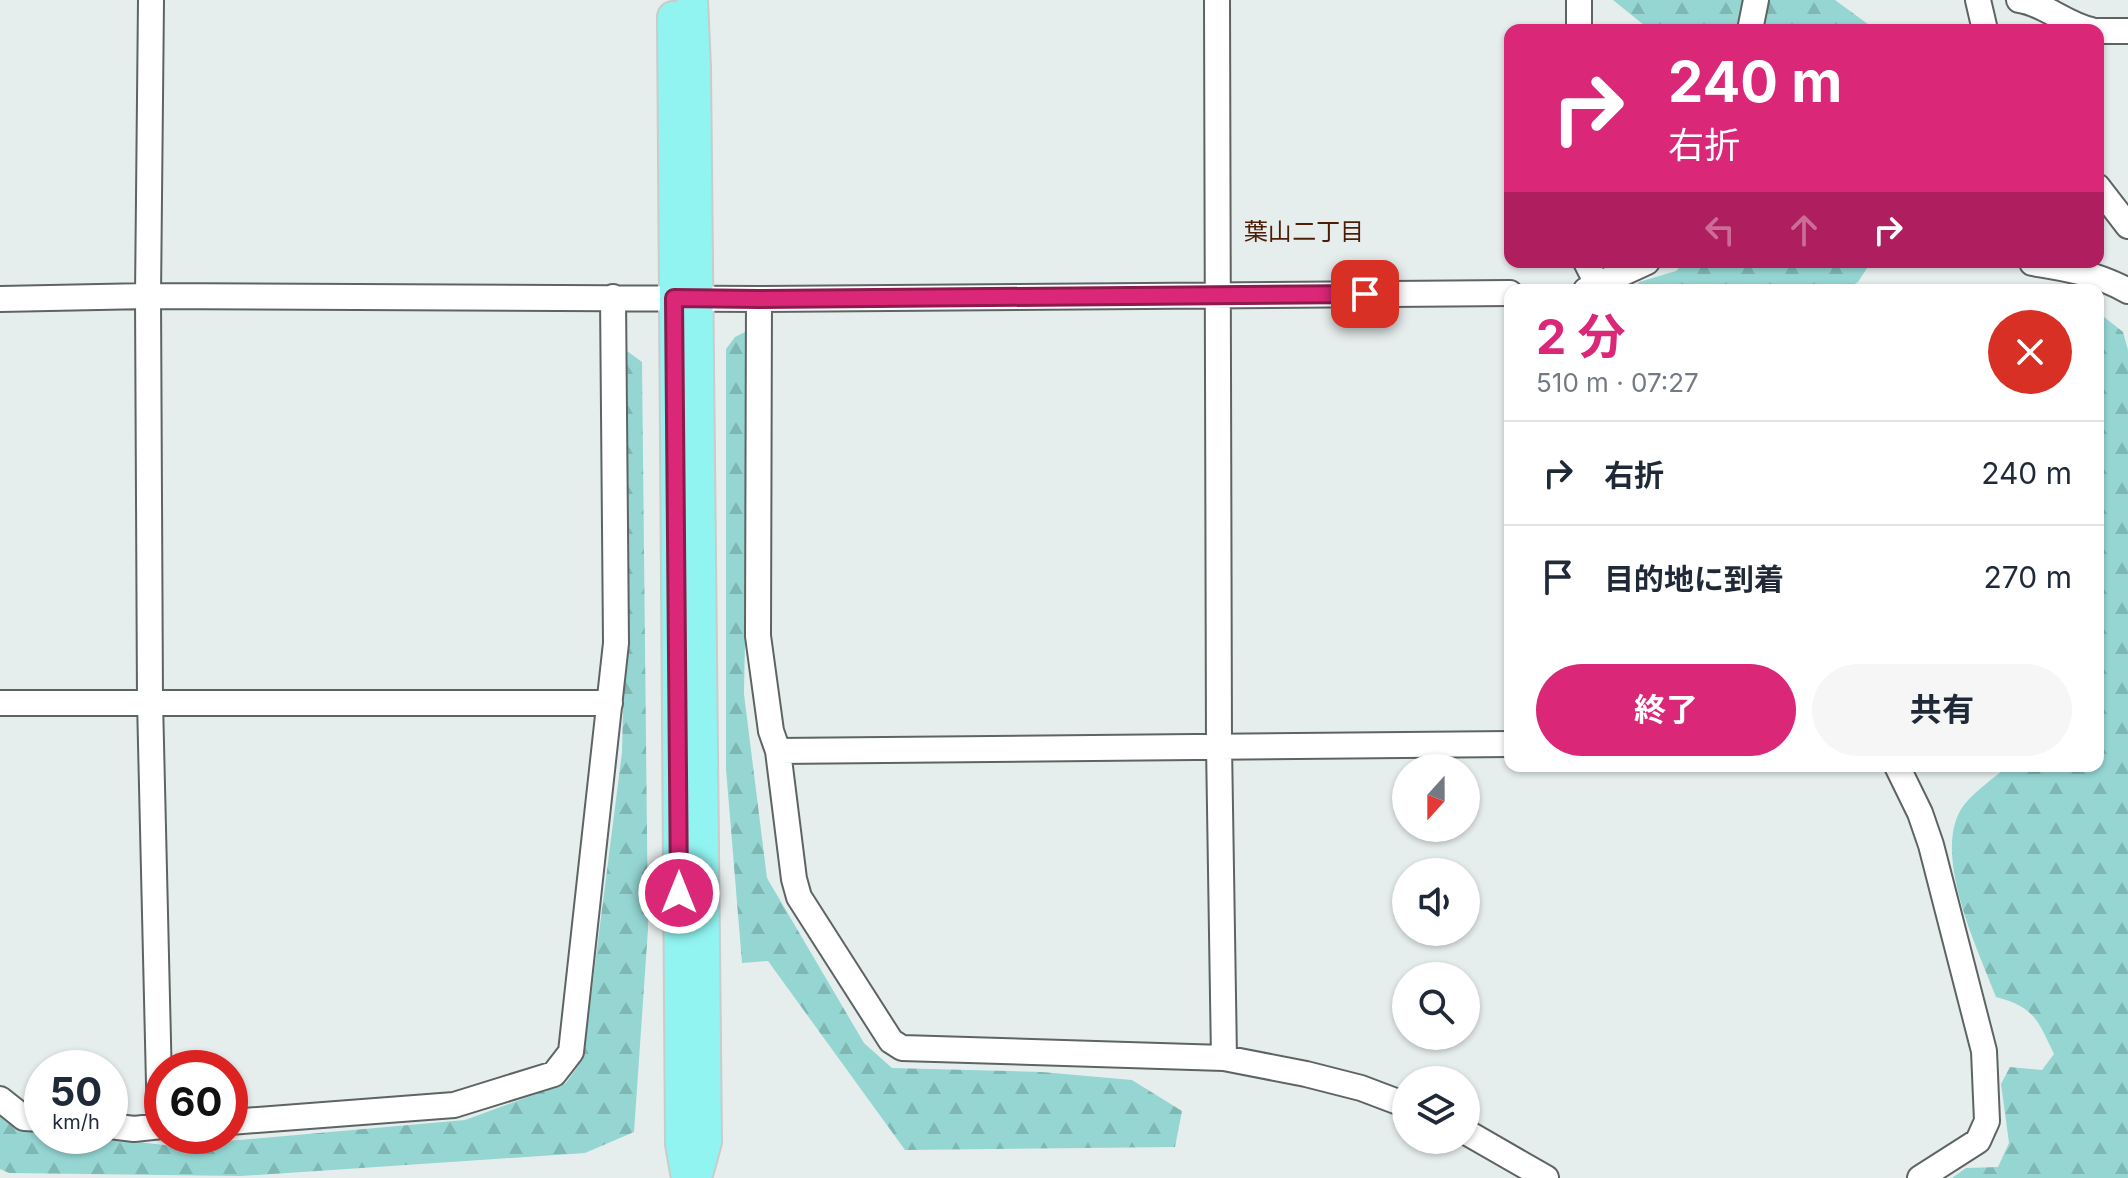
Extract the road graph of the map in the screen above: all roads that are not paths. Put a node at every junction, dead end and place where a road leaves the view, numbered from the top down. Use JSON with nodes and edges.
{"nodes":[{"id":1,"x":151,"y":0,"type":"edge"},
{"id":2,"x":672,"y":0,"type":"edge"},
{"id":3,"x":692,"y":0,"type":"edge"},
{"id":4,"x":1217,"y":0,"type":"edge"},
{"id":5,"x":1579,"y":0,"type":"edge"},
{"id":6,"x":1756,"y":0,"type":"edge"},
{"id":7,"x":1978,"y":0,"type":"edge"},
{"id":8,"x":2019,"y":0,"type":"edge"},
{"id":9,"x":1579,"y":24,"type":"edge"},
{"id":10,"x":1751,"y":24,"type":"edge"},
{"id":11,"x":1984,"y":24,"type":"edge"},
{"id":12,"x":2075,"y":24,"type":"edge"},
{"id":13,"x":2104,"y":31,"type":"edge"},
{"id":14,"x":2128,"y":31,"type":"edge"},
{"id":15,"x":2104,"y":195,"type":"edge"},
{"id":16,"x":2128,"y":226,"type":"edge"},
{"id":17,"x":1635,"y":268,"type":"edge"},
{"id":18,"x":2055,"y":268,"type":"edge"},
{"id":19,"x":1603,"y":284,"type":"edge"},
{"id":20,"x":2128,"y":291,"type":"edge"},
{"id":21,"x":1504,"y":293,"type":"edge"},
{"id":22,"x":1219,"y":295,"type":"junction"},
{"id":23,"x":148,"y":296,"type":"junction"},
{"id":24,"x":613,"y":297,"type":"junction"},
{"id":25,"x":686,"y":298,"type":"junction"},
{"id":26,"x":0,"y":299,"type":"edge"},
{"id":27,"x":759,"y":299,"type":"junction"},
{"id":28,"x":150,"y":701,"type":"junction"},
{"id":29,"x":0,"y":703,"type":"edge"},
{"id":30,"x":610,"y":703,"type":"junction"},
{"id":31,"x":1504,"y":744,"type":"edge"},
{"id":32,"x":1219,"y":745,"type":"junction"},
{"id":33,"x":778,"y":751,"type":"junction"},
{"id":34,"x":1900,"y":772,"type":"edge"},
{"id":35,"x":159,"y":1050,"type":"edge"},
{"id":36,"x":1224,"y":1058,"type":"junction"},
{"id":37,"x":0,"y":1099,"type":"edge"},
{"id":38,"x":1392,"y":1100,"type":"edge"},
{"id":39,"x":24,"y":1118,"type":"edge"},
{"id":40,"x":248,"y":1121,"type":"edge"},
{"id":41,"x":1480,"y":1140,"type":"edge"},
{"id":42,"x":687,"y":1178,"type":"edge"},
{"id":43,"x":696,"y":1178,"type":"edge"},
{"id":44,"x":1546,"y":1178,"type":"edge"},
{"id":45,"x":1920,"y":1178,"type":"edge"}],
"edges":[{"from":1,"to":23,"type":"street"},
{"from":2,"to":25,"type":"main road"},
{"from":3,"to":25,"type":"main road"},
{"from":4,"to":22,"type":"street"},
{"from":5,"to":9,"type":"street"},
{"from":6,"to":10,"type":"street"},
{"from":7,"to":11,"type":"street"},
{"from":8,"to":12,"type":"street"},
{"from":13,"to":14,"type":"street"},
{"from":15,"to":16,"type":"street"},
{"from":17,"to":19,"type":"street"},
{"from":18,"to":20,"type":"street"},
{"from":21,"to":22,"type":"street"},
{"from":22,"to":27,"type":"street"},
{"from":22,"to":32,"type":"street"},
{"from":23,"to":24,"type":"street"},
{"from":23,"to":26,"type":"street"},
{"from":23,"to":28,"type":"street"},
{"from":24,"to":25,"type":"street"},
{"from":24,"to":30,"type":"street"},
{"from":25,"to":27,"type":"street"},
{"from":25,"to":42,"type":"main road"},
{"from":25,"to":43,"type":"main road"},
{"from":27,"to":33,"type":"street"},
{"from":28,"to":29,"type":"street"},
{"from":28,"to":30,"type":"street"},
{"from":28,"to":35,"type":"street"},
{"from":30,"to":40,"type":"street"},
{"from":31,"to":32,"type":"street"},
{"from":32,"to":33,"type":"street"},
{"from":32,"to":36,"type":"street"},
{"from":33,"to":36,"type":"street"},
{"from":34,"to":45,"type":"street"},
{"from":36,"to":38,"type":"street"},
{"from":37,"to":39,"type":"street"},
{"from":41,"to":44,"type":"street"}]}
